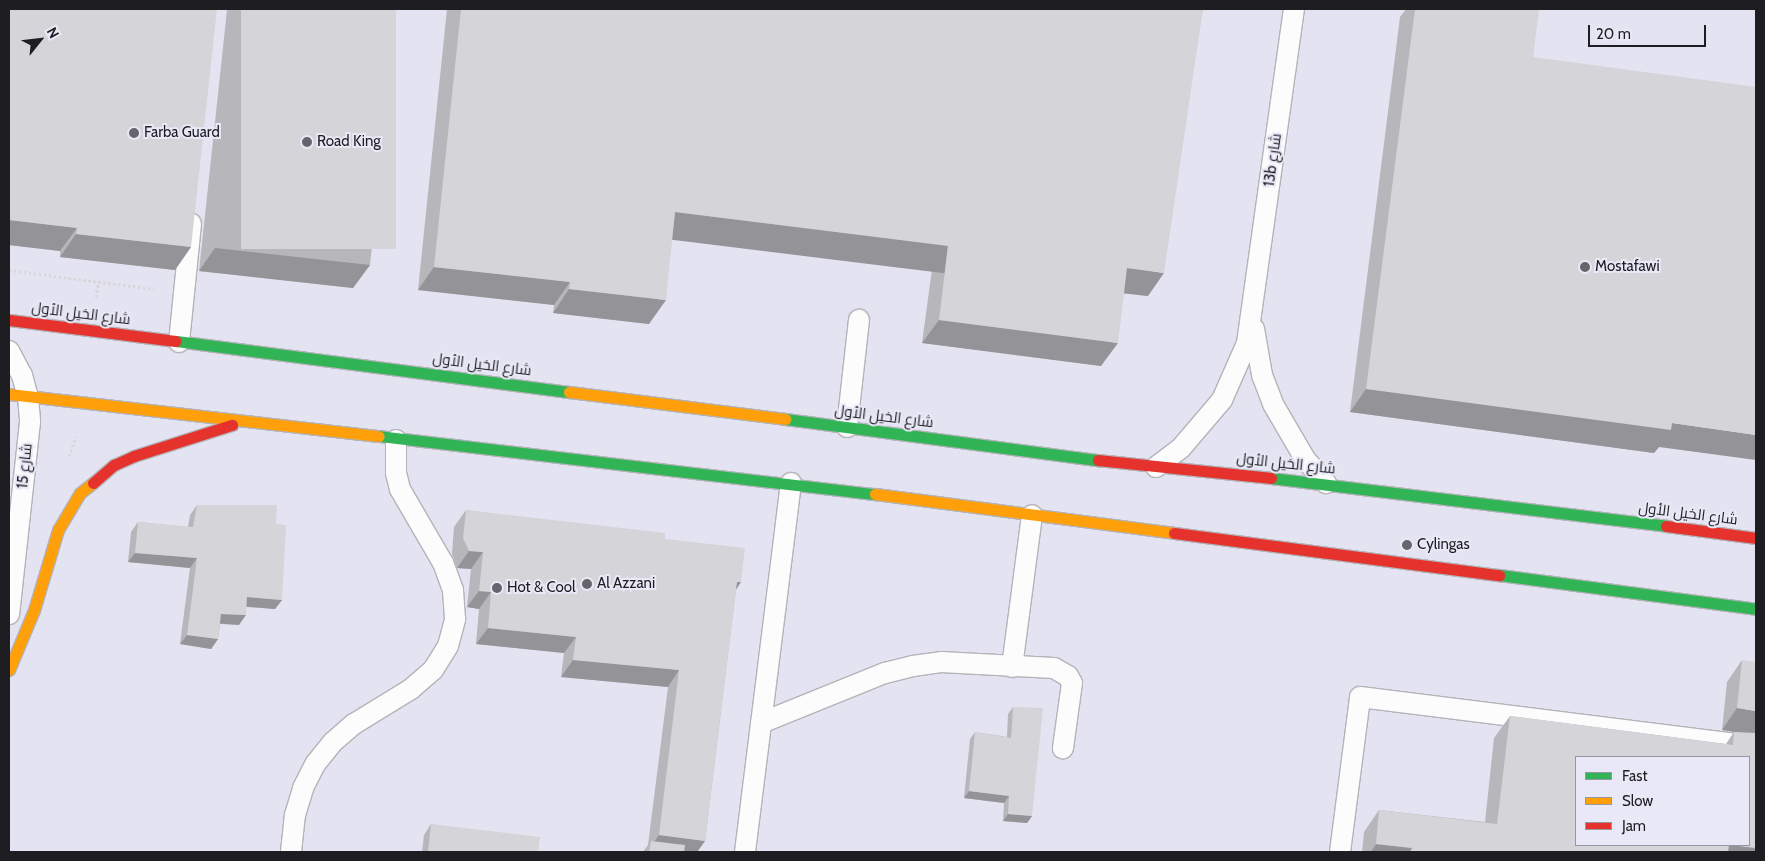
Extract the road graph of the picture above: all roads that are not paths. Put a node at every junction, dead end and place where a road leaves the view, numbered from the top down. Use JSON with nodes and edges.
{"nodes":[{"id":1,"x":1294,"y":9,"type":"edge"},
{"id":2,"x":193,"y":206,"type":"edge"},
{"id":3,"x":1252,"y":312,"type":"junction"},
{"id":4,"x":9,"y":320,"type":"edge"},
{"id":5,"x":859,"y":320,"type":"dead end"},
{"id":6,"x":179,"y":342,"type":"junction"},
{"id":7,"x":9,"y":351,"type":"edge"},
{"id":8,"x":18,"y":396,"type":"edge"},
{"id":9,"x":240,"y":422,"type":"junction"},
{"id":10,"x":847,"y":427,"type":"junction"},
{"id":11,"x":396,"y":440,"type":"junction"},
{"id":12,"x":1156,"y":467,"type":"junction"},
{"id":13,"x":791,"y":483,"type":"junction"},
{"id":14,"x":1326,"y":483,"type":"junction"},
{"id":15,"x":1032,"y":515,"type":"junction"},
{"id":16,"x":1756,"y":538,"type":"edge"},
{"id":17,"x":1756,"y":609,"type":"edge"},
{"id":18,"x":9,"y":614,"type":"edge"},
{"id":19,"x":1012,"y":666,"type":"junction"},
{"id":20,"x":9,"y":670,"type":"edge"},
{"id":21,"x":761,"y":724,"type":"junction"},
{"id":22,"x":1756,"y":746,"type":"edge"},
{"id":23,"x":1063,"y":748,"type":"dead end"},
{"id":24,"x":291,"y":852,"type":"edge"},
{"id":25,"x":745,"y":852,"type":"edge"},
{"id":26,"x":1340,"y":852,"type":"edge"}],
"edges":[{"from":1,"to":3,"type":"lane","name":"13b شارع"},
{"from":2,"to":6,"type":"lane"},
{"from":3,"to":12,"type":"lane","name":"13b شارع"},
{"from":3,"to":14,"type":"lane","name":"13b شارع"},
{"from":4,"to":6,"type":"main road","name":"شارع الخيل الأول"},
{"from":5,"to":10,"type":"lane"},
{"from":6,"to":10,"type":"main road","name":"شارع الخيل الأول"},
{"from":7,"to":8,"type":"lane","name":"شارع 15"},
{"from":8,"to":9,"type":"main road"},
{"from":8,"to":18,"type":"lane","name":"شارع 15"},
{"from":9,"to":11,"type":"main road"},
{"from":9,"to":20,"type":"main road"},
{"from":10,"to":12,"type":"main road","name":"شارع الخيل الأول"},
{"from":11,"to":13,"type":"main road"},
{"from":11,"to":24,"type":"lane"},
{"from":12,"to":14,"type":"main road","name":"شارع الخيل الأول"},
{"from":13,"to":15,"type":"main road"},
{"from":13,"to":21,"type":"lane"},
{"from":14,"to":16,"type":"main road","name":"شارع الخيل الأول"},
{"from":15,"to":17,"type":"main road"},
{"from":15,"to":19,"type":"lane"},
{"from":19,"to":21,"type":"lane"},
{"from":19,"to":23,"type":"lane"},
{"from":21,"to":25,"type":"lane"},
{"from":22,"to":26,"type":"lane"}]}
